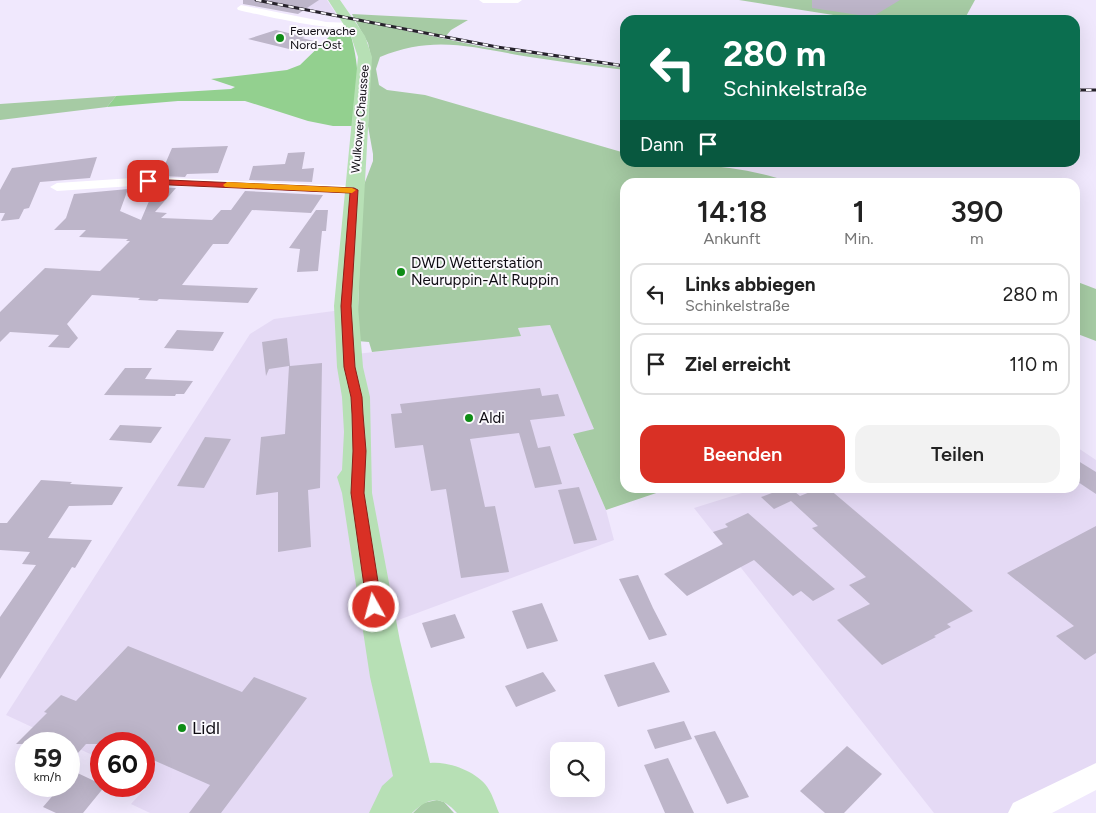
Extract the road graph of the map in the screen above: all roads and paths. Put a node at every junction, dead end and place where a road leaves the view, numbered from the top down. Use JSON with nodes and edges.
{"nodes":[{"id":1,"x":334,"y":0,"type":"edge"},
{"id":2,"x":482,"y":0,"type":"edge"},
{"id":3,"x":518,"y":0,"type":"edge"},
{"id":4,"x":241,"y":8,"type":"dead end"},
{"id":5,"x":351,"y":26,"type":"junction"},
{"id":6,"x":56,"y":187,"type":"dead end"},
{"id":7,"x":354,"y":190,"type":"junction"},
{"id":8,"x":1096,"y":776,"type":"edge"},
{"id":9,"x":403,"y":799,"type":"edge"},
{"id":10,"x":478,"y":813,"type":"edge"},
{"id":11,"x":1023,"y":813,"type":"edge"}],
"edges":[{"from":1,"to":5,"type":"main road","name":"Wulkower Chaussee"},
{"from":2,"to":3,"type":"street"},
{"from":4,"to":5,"type":"street"},
{"from":5,"to":7,"type":"main road","name":"Wulkower Chaussee"},
{"from":6,"to":7,"type":"street"},
{"from":7,"to":9,"type":"main road","name":"Wulkower Chaussee"},
{"from":8,"to":11,"type":"street"},
{"from":9,"to":10,"type":"main road"}]}
